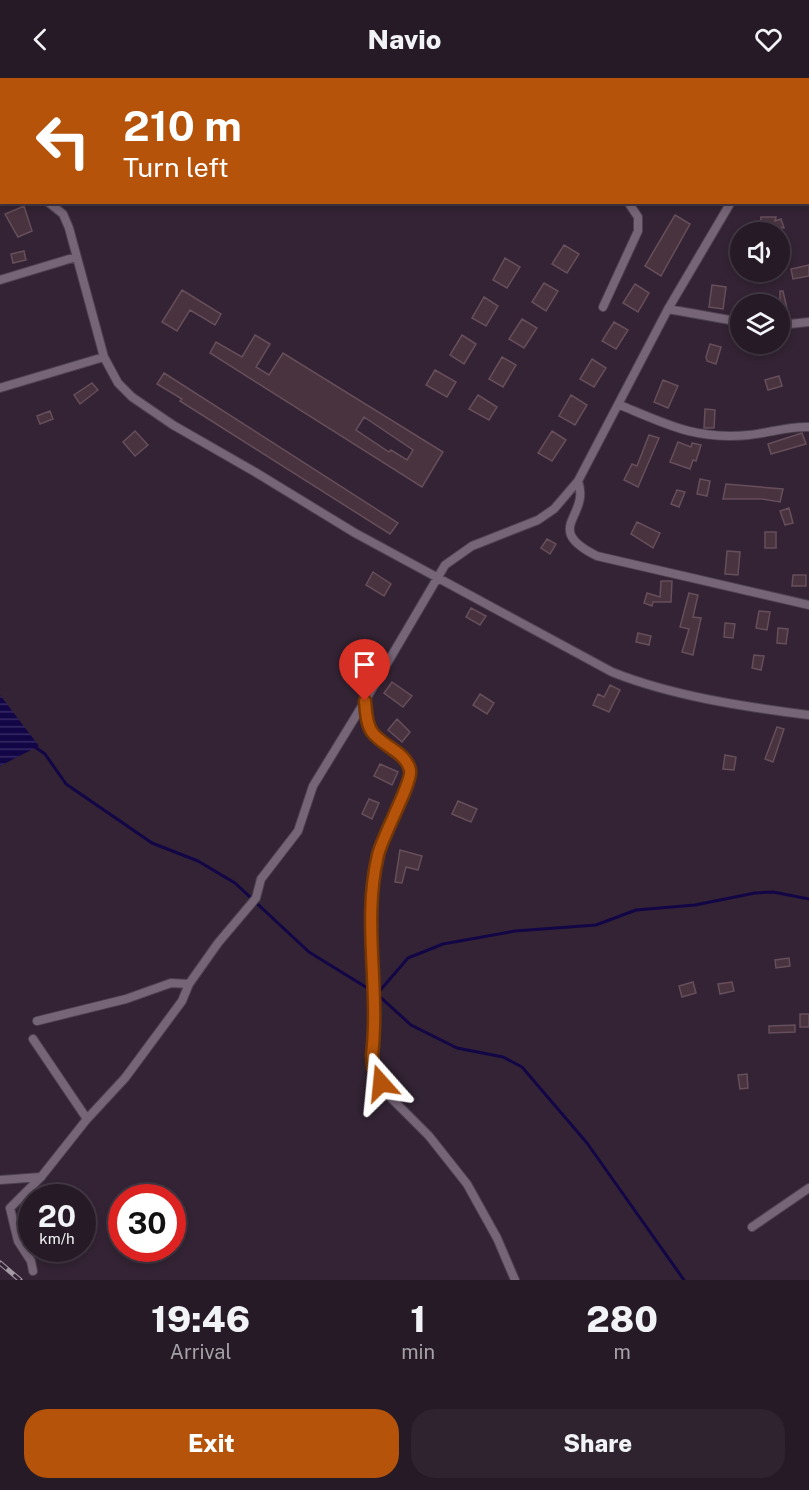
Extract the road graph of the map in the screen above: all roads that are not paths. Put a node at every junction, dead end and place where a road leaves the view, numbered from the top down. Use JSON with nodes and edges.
{"nodes":[{"id":1,"x":50,"y":204,"type":"edge"},
{"id":2,"x":629,"y":204,"type":"edge"},
{"id":3,"x":730,"y":204,"type":"edge"},
{"id":4,"x":76,"y":257,"type":"junction"},
{"id":5,"x":0,"y":280,"type":"edge"},
{"id":6,"x":603,"y":307,"type":"dead end"},
{"id":7,"x":668,"y":309,"type":"junction"},
{"id":8,"x":730,"y":320,"type":"edge"},
{"id":9,"x":809,"y":322,"type":"edge"},
{"id":10,"x":790,"y":324,"type":"edge"},
{"id":11,"x":104,"y":357,"type":"junction"},
{"id":12,"x":0,"y":388,"type":"edge"},
{"id":13,"x":620,"y":405,"type":"junction"},
{"id":14,"x":809,"y":427,"type":"edge"},
{"id":15,"x":578,"y":481,"type":"junction"},
{"id":16,"x":438,"y":577,"type":"junction"},
{"id":17,"x":809,"y":605,"type":"edge"},
{"id":18,"x":365,"y":701,"type":"junction"},
{"id":19,"x":809,"y":715,"type":"edge"},
{"id":20,"x":189,"y":984,"type":"junction"},
{"id":21,"x":37,"y":1021,"type":"dead end"},
{"id":22,"x":33,"y":1039,"type":"dead end"},
{"id":23,"x":87,"y":1119,"type":"junction"},
{"id":24,"x":41,"y":1177,"type":"junction"},
{"id":25,"x":0,"y":1180,"type":"edge"},
{"id":26,"x":809,"y":1188,"type":"edge"},
{"id":27,"x":752,"y":1227,"type":"dead end"},
{"id":28,"x":33,"y":1271,"type":"dead end"},
{"id":29,"x":515,"y":1280,"type":"edge"}],
"edges":[{"from":1,"to":4,"type":"street"},
{"from":2,"to":6,"type":"street"},
{"from":3,"to":7,"type":"street"},
{"from":4,"to":5,"type":"street"},
{"from":4,"to":11,"type":"street"},
{"from":7,"to":8,"type":"street"},
{"from":7,"to":13,"type":"street"},
{"from":9,"to":10,"type":"street"},
{"from":11,"to":12,"type":"street"},
{"from":11,"to":16,"type":"street"},
{"from":13,"to":14,"type":"street"},
{"from":13,"to":15,"type":"street"},
{"from":15,"to":16,"type":"street"},
{"from":15,"to":17,"type":"street"},
{"from":16,"to":18,"type":"street"},
{"from":16,"to":19,"type":"street"},
{"from":18,"to":20,"type":"street"},
{"from":18,"to":29,"type":"street"},
{"from":20,"to":21,"type":"street"},
{"from":20,"to":23,"type":"street"},
{"from":22,"to":23,"type":"street"},
{"from":23,"to":24,"type":"street"},
{"from":24,"to":25,"type":"street"},
{"from":24,"to":28,"type":"street"},
{"from":26,"to":27,"type":"street"}]}
